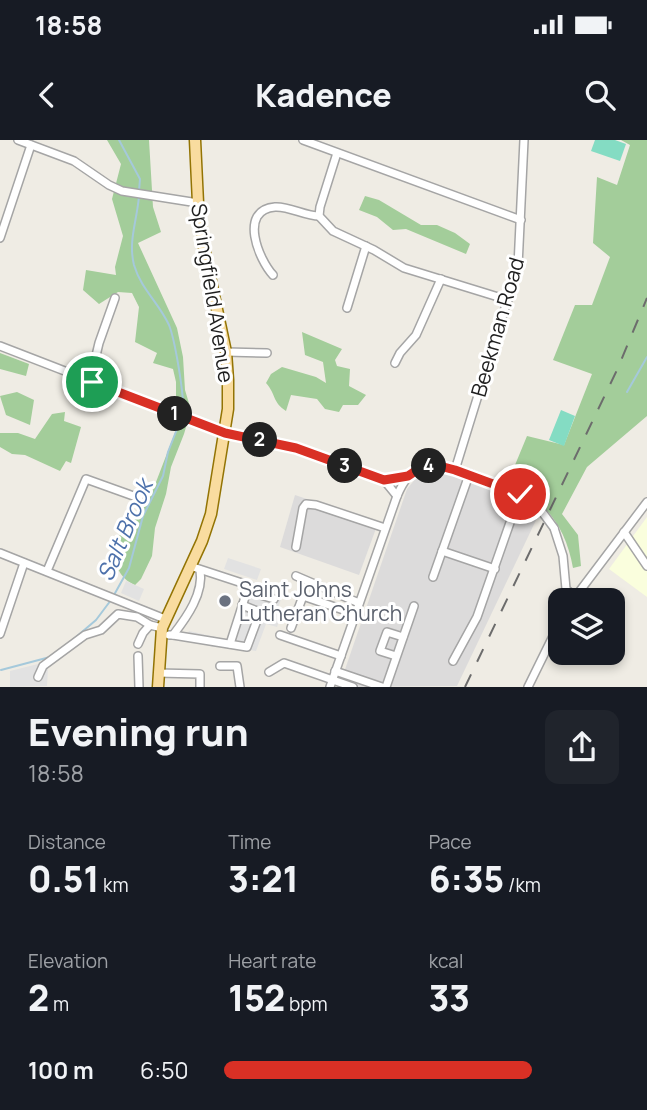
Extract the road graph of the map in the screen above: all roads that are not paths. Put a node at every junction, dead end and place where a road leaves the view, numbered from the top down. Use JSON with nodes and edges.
{"nodes":[{"id":1,"x":18,"y":140,"type":"edge"},
{"id":2,"x":195,"y":140,"type":"edge"},
{"id":3,"x":303,"y":140,"type":"edge"},
{"id":4,"x":524,"y":140,"type":"edge"},
{"id":5,"x":31,"y":145,"type":"junction"},
{"id":6,"x":337,"y":153,"type":"junction"},
{"id":7,"x":198,"y":203,"type":"junction"},
{"id":8,"x":319,"y":216,"type":"junction"},
{"id":9,"x":522,"y":220,"type":"junction"},
{"id":10,"x":0,"y":238,"type":"edge"},
{"id":11,"x":366,"y":246,"type":"junction"},
{"id":12,"x":273,"y":275,"type":"dead end"},
{"id":13,"x":441,"y":279,"type":"junction"},
{"id":14,"x":115,"y":298,"type":"dead end"},
{"id":15,"x":509,"y":300,"type":"junction"},
{"id":16,"x":346,"y":308,"type":"dead end"},
{"id":17,"x":0,"y":346,"type":"edge"},
{"id":18,"x":226,"y":352,"type":"junction"},
{"id":19,"x":267,"y":354,"type":"dead end"},
{"id":20,"x":395,"y":363,"type":"dead end"},
{"id":21,"x":90,"y":381,"type":"junction"},
{"id":22,"x":225,"y":433,"type":"junction"},
{"id":23,"x":455,"y":470,"type":"junction"},
{"id":24,"x":469,"y":475,"type":"junction"},
{"id":25,"x":408,"y":476,"type":"junction"},
{"id":26,"x":384,"y":480,"type":"junction"},
{"id":27,"x":520,"y":494,"type":"junction"},
{"id":28,"x":397,"y":496,"type":"junction"},
{"id":29,"x":139,"y":498,"type":"dead end"},
{"id":30,"x":647,"y":502,"type":"edge"},
{"id":31,"x":386,"y":528,"type":"junction"},
{"id":32,"x":624,"y":531,"type":"junction"},
{"id":33,"x":296,"y":547,"type":"dead end"},
{"id":34,"x":442,"y":551,"type":"junction"},
{"id":35,"x":0,"y":553,"type":"edge"},
{"id":36,"x":24,"y":563,"type":"junction"},
{"id":37,"x":647,"y":566,"type":"edge"},
{"id":38,"x":195,"y":568,"type":"junction"},
{"id":39,"x":495,"y":569,"type":"junction"},
{"id":40,"x":47,"y":571,"type":"junction"},
{"id":41,"x":212,"y":573,"type":"junction"},
{"id":42,"x":296,"y":576,"type":"dead end"},
{"id":43,"x":433,"y":577,"type":"dead end"},
{"id":44,"x":202,"y":584,"type":"junction"},
{"id":45,"x":566,"y":588,"type":"edge"},
{"id":46,"x":582,"y":588,"type":"edge"},
{"id":47,"x":247,"y":591,"type":"junction"},
{"id":48,"x":274,"y":599,"type":"dead end"},
{"id":49,"x":359,"y":603,"type":"junction"},
{"id":50,"x":242,"y":606,"type":"junction"},
{"id":51,"x":414,"y":606,"type":"dead end"},
{"id":52,"x":355,"y":614,"type":"junction"},
{"id":53,"x":184,"y":621,"type":"junction"},
{"id":54,"x":150,"y":625,"type":"junction"},
{"id":55,"x":291,"y":628,"type":"dead end"},
{"id":56,"x":165,"y":629,"type":"junction"},
{"id":57,"x":0,"y":634,"type":"edge"},
{"id":58,"x":280,"y":635,"type":"dead end"},
{"id":59,"x":192,"y":637,"type":"junction"},
{"id":60,"x":402,"y":637,"type":"junction"},
{"id":61,"x":138,"y":644,"type":"dead end"},
{"id":62,"x":230,"y":644,"type":"junction"},
{"id":63,"x":548,"y":646,"type":"edge"},
{"id":64,"x":138,"y":656,"type":"dead end"},
{"id":65,"x":341,"y":656,"type":"junction"},
{"id":66,"x":396,"y":656,"type":"junction"},
{"id":67,"x":453,"y":661,"type":"dead end"},
{"id":68,"x":220,"y":666,"type":"dead end"},
{"id":69,"x":269,"y":672,"type":"dead end"},
{"id":70,"x":159,"y":673,"type":"junction"},
{"id":71,"x":38,"y":677,"type":"dead end"},
{"id":72,"x":333,"y":679,"type":"edge"},
{"id":73,"x":139,"y":687,"type":"edge"},
{"id":74,"x":158,"y":687,"type":"edge"},
{"id":75,"x":200,"y":687,"type":"edge"},
{"id":76,"x":240,"y":687,"type":"edge"},
{"id":77,"x":353,"y":687,"type":"edge"},
{"id":78,"x":384,"y":687,"type":"edge"},
{"id":79,"x":528,"y":687,"type":"edge"}],
"edges":[{"from":1,"to":5,"type":"street"},
{"from":2,"to":7,"type":"main road","name":"Springfield Avenue"},
{"from":3,"to":6,"type":"street"},
{"from":4,"to":9,"type":"street","name":"Beekman Road"},
{"from":5,"to":7,"type":"street"},
{"from":5,"to":10,"type":"street"},
{"from":6,"to":8,"type":"street"},
{"from":6,"to":9,"type":"street"},
{"from":7,"to":18,"type":"main road","name":"Springfield Avenue"},
{"from":8,"to":11,"type":"street"},
{"from":8,"to":12,"type":"street"},
{"from":9,"to":15,"type":"street","name":"Beekman Road"},
{"from":11,"to":13,"type":"street"},
{"from":11,"to":16,"type":"street"},
{"from":13,"to":15,"type":"street"},
{"from":13,"to":20,"type":"street"},
{"from":14,"to":21,"type":"street"},
{"from":15,"to":23,"type":"street","name":"Beekman Road"},
{"from":17,"to":21,"type":"street"},
{"from":18,"to":19,"type":"street"},
{"from":18,"to":22,"type":"main road","name":"Springfield Avenue"},
{"from":21,"to":22,"type":"street"},
{"from":22,"to":26,"type":"street"},
{"from":22,"to":38,"type":"main road","name":"Springfield Avenue"},
{"from":23,"to":24,"type":"street"},
{"from":23,"to":25,"type":"street"},
{"from":24,"to":27,"type":"street"},
{"from":24,"to":34,"type":"street"},
{"from":25,"to":26,"type":"street"},
{"from":25,"to":28,"type":"street"},
{"from":26,"to":28,"type":"street"},
{"from":27,"to":39,"type":"street"},
{"from":27,"to":45,"type":"street","bridge":true},
{"from":28,"to":31,"type":"street"},
{"from":29,"to":40,"type":"street"},
{"from":30,"to":32,"type":"street"},
{"from":31,"to":33,"type":"street"},
{"from":31,"to":49,"type":"street"},
{"from":32,"to":37,"type":"street"},
{"from":32,"to":46,"type":"street"},
{"from":34,"to":39,"type":"street"},
{"from":34,"to":43,"type":"street"},
{"from":35,"to":36,"type":"street"},
{"from":36,"to":40,"type":"street"},
{"from":36,"to":57,"type":"street"},
{"from":38,"to":41,"type":"street"},
{"from":38,"to":44,"type":"street"},
{"from":38,"to":56,"type":"main road","name":"Springfield Avenue"},
{"from":39,"to":67,"type":"street"},
{"from":40,"to":56,"type":"street"},
{"from":41,"to":44,"type":"street"},
{"from":41,"to":47,"type":"street"},
{"from":42,"to":49,"type":"street"},
{"from":44,"to":53,"type":"street"},
{"from":47,"to":48,"type":"street"},
{"from":47,"to":50,"type":"street"},
{"from":49,"to":52,"type":"street"},
{"from":50,"to":62,"type":"street"},
{"from":50,"to":62,"type":"street"},
{"from":51,"to":60,"type":"street"},
{"from":52,"to":55,"type":"street"},
{"from":52,"to":65,"type":"street"},
{"from":53,"to":56,"type":"street"},
{"from":53,"to":59,"type":"street"},
{"from":54,"to":56,"type":"street"},
{"from":54,"to":61,"type":"street"},
{"from":54,"to":71,"type":"street"},
{"from":56,"to":59,"type":"street"},
{"from":56,"to":70,"type":"main road","name":"Springfield Avenue"},
{"from":58,"to":65,"type":"street"},
{"from":59,"to":62,"type":"street"},
{"from":60,"to":66,"type":"street"},
{"from":60,"to":66,"type":"street"},
{"from":63,"to":79,"type":"street"},
{"from":64,"to":73,"type":"street"},
{"from":65,"to":72,"type":"street"},
{"from":66,"to":78,"type":"street"},
{"from":68,"to":76,"type":"street"},
{"from":69,"to":72,"type":"street"},
{"from":70,"to":74,"type":"main road","name":"Springfield Avenue"},
{"from":70,"to":75,"type":"street"},
{"from":72,"to":77,"type":"street"},
{"from":72,"to":78,"type":"street"}]}
